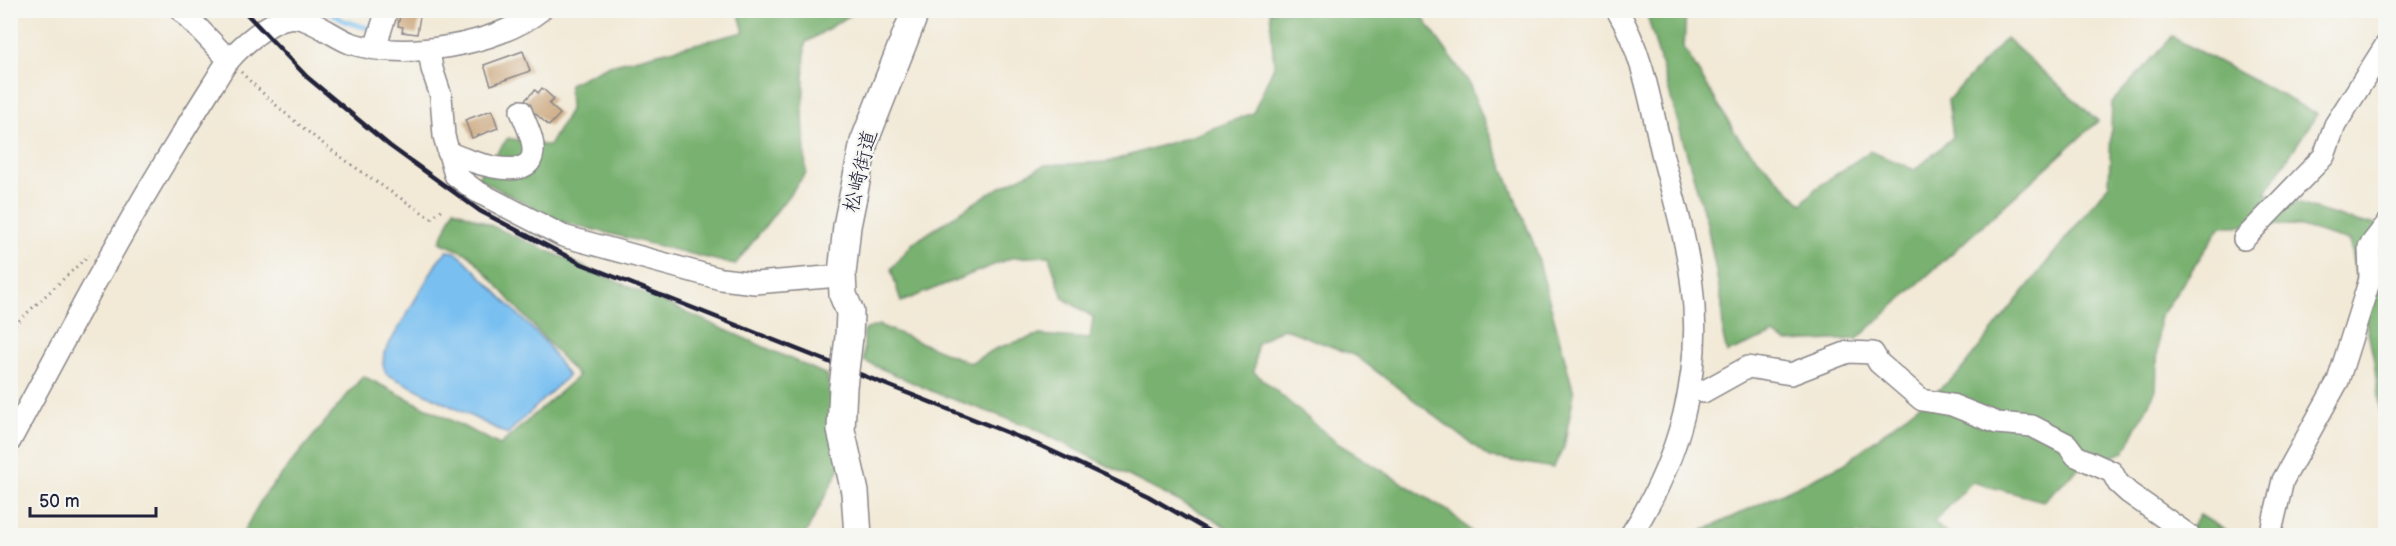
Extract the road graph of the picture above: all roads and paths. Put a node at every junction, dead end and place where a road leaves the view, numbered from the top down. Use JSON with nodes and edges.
{"nodes":[{"id":1,"x":181,"y":10,"type":"edge"},
{"id":2,"x":387,"y":10,"type":"edge"},
{"id":3,"x":541,"y":10,"type":"edge"},
{"id":4,"x":916,"y":10,"type":"edge"},
{"id":5,"x":1617,"y":10,"type":"edge"},
{"id":6,"x":287,"y":14,"type":"edge"},
{"id":7,"x":2385,"y":45,"type":"edge"},
{"id":8,"x":375,"y":48,"type":"junction"},
{"id":9,"x":429,"y":50,"type":"junction"},
{"id":10,"x":229,"y":60,"type":"junction"},
{"id":11,"x":521,"y":111,"type":"dead end"},
{"id":12,"x":448,"y":152,"type":"junction"},
{"id":13,"x":444,"y":208,"type":"dead end"},
{"id":14,"x":2385,"y":225,"type":"edge"},
{"id":15,"x":2244,"y":239,"type":"dead end"},
{"id":16,"x":97,"y":247,"type":"dead end"},
{"id":17,"x":842,"y":274,"type":"junction"},
{"id":18,"x":10,"y":328,"type":"edge"},
{"id":19,"x":1703,"y":392,"type":"dead end"},
{"id":20,"x":10,"y":441,"type":"edge"},
{"id":21,"x":858,"y":536,"type":"edge"},
{"id":22,"x":1630,"y":536,"type":"edge"},
{"id":23,"x":2190,"y":536,"type":"edge"},
{"id":24,"x":2270,"y":536,"type":"edge"}],
"edges":[{"from":1,"to":10,"type":"street"},
{"from":2,"to":8,"type":"street"},
{"from":3,"to":9,"type":"street"},
{"from":4,"to":17,"type":"main road","name":"松崎街道"},
{"from":5,"to":22,"type":"street"},
{"from":6,"to":8,"type":"street"},
{"from":6,"to":10,"type":"street"},
{"from":7,"to":15,"type":"street"},
{"from":8,"to":9,"type":"street"},
{"from":9,"to":12,"type":"street"},
{"from":10,"to":13,"type":"path"},
{"from":10,"to":20,"type":"street"},
{"from":11,"to":12,"type":"street"},
{"from":12,"to":17,"type":"street"},
{"from":14,"to":24,"type":"street"},
{"from":16,"to":18,"type":"path"},
{"from":17,"to":21,"type":"main road","name":"松崎街道","bridge":true},
{"from":19,"to":23,"type":"street"}]}
